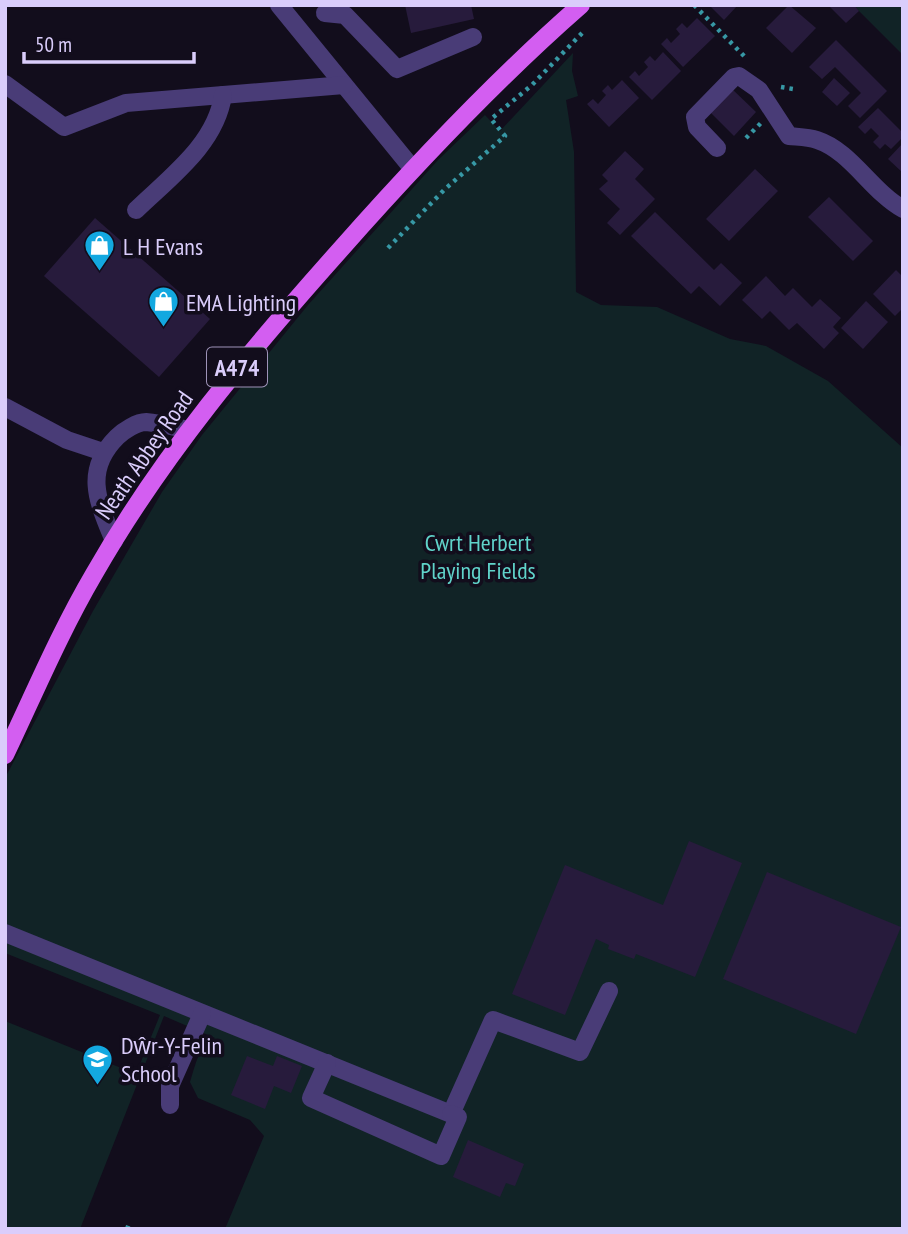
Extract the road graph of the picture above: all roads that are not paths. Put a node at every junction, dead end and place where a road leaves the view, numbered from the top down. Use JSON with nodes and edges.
{"nodes":[{"id":1,"x":279,"y":5,"type":"edge"},
{"id":2,"x":565,"y":5,"type":"edge"},
{"id":3,"x":581,"y":5,"type":"edge"},
{"id":4,"x":325,"y":9,"type":"edge"},
{"id":5,"x":301,"y":32,"type":"junction"},
{"id":6,"x":546,"y":36,"type":"junction"},
{"id":7,"x":472,"y":37,"type":"dead end"},
{"id":8,"x":5,"y":83,"type":"edge"},
{"id":9,"x":344,"y":85,"type":"junction"},
{"id":10,"x":223,"y":95,"type":"junction"},
{"id":11,"x":718,"y":148,"type":"dead end"},
{"id":12,"x":412,"y":168,"type":"junction"},
{"id":13,"x":903,"y":209,"type":"edge"},
{"id":14,"x":136,"y":210,"type":"dead end"},
{"id":15,"x":5,"y":407,"type":"edge"},
{"id":16,"x":189,"y":430,"type":"junction"},
{"id":17,"x":103,"y":452,"type":"junction"},
{"id":18,"x":114,"y":541,"type":"junction"},
{"id":19,"x":5,"y":755,"type":"edge"},
{"id":20,"x":5,"y":933,"type":"edge"},
{"id":21,"x":609,"y":991,"type":"dead end"},
{"id":22,"x":202,"y":1014,"type":"junction"},
{"id":23,"x":327,"y":1063,"type":"junction"},
{"id":24,"x":170,"y":1105,"type":"dead end"},
{"id":25,"x":451,"y":1114,"type":"junction"}],
"edges":[{"from":1,"to":5,"type":"street"},
{"from":2,"to":6,"type":"main road","name":"Neath Abbey Road","number":"A474"},
{"from":3,"to":6,"type":"main road","name":"Neath Abbey Road","number":"A474"},
{"from":4,"to":5,"type":"street"},
{"from":4,"to":7,"type":"street"},
{"from":5,"to":9,"type":"street"},
{"from":6,"to":12,"type":"main road","name":"Neath Abbey Road","number":"A474"},
{"from":8,"to":10,"type":"street"},
{"from":9,"to":10,"type":"street"},
{"from":9,"to":12,"type":"street"},
{"from":10,"to":14,"type":"street"},
{"from":11,"to":13,"type":"street"},
{"from":12,"to":16,"type":"main road","name":"Neath Abbey Road","number":"A474"},
{"from":15,"to":17,"type":"street"},
{"from":16,"to":17,"type":"street"},
{"from":16,"to":18,"type":"main road","name":"Neath Abbey Road","number":"A474"},
{"from":17,"to":18,"type":"street"},
{"from":18,"to":19,"type":"main road","name":"Neath Abbey Road","number":"A474"},
{"from":20,"to":22,"type":"street"},
{"from":21,"to":25,"type":"street"},
{"from":22,"to":23,"type":"street"},
{"from":22,"to":24,"type":"street"},
{"from":23,"to":25,"type":"street"},
{"from":23,"to":25,"type":"street"}]}
